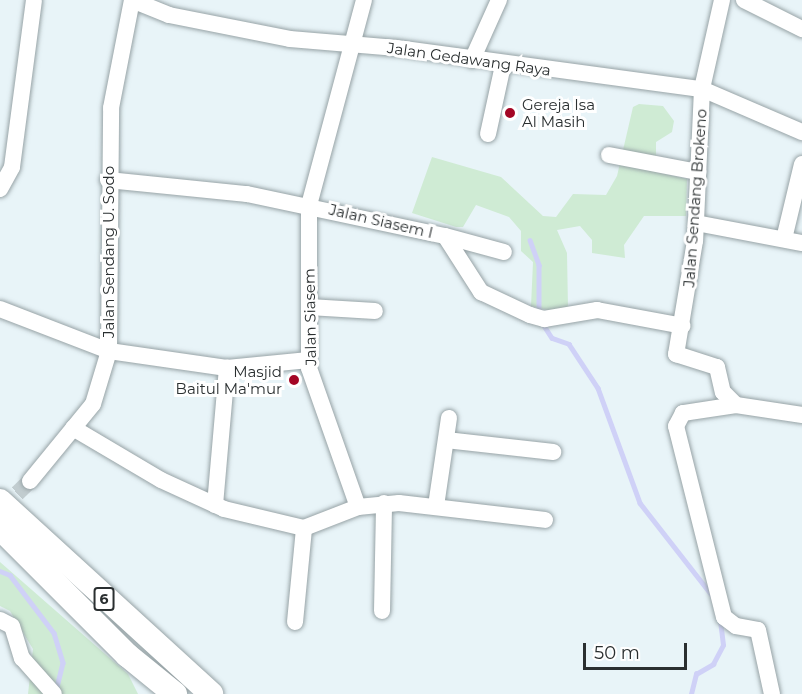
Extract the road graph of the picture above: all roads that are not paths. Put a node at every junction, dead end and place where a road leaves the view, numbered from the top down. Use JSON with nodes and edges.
{"nodes":[{"id":1,"x":34,"y":0,"type":"edge"},
{"id":2,"x":132,"y":0,"type":"edge"},
{"id":3,"x":364,"y":0,"type":"edge"},
{"id":4,"x":499,"y":0,"type":"edge"},
{"id":5,"x":722,"y":0,"type":"edge"},
{"id":6,"x":744,"y":0,"type":"edge"},
{"id":7,"x":802,"y":29,"type":"edge"},
{"id":8,"x":351,"y":46,"type":"junction"},
{"id":9,"x":472,"y":60,"type":"junction"},
{"id":10,"x":503,"y":65,"type":"junction"},
{"id":11,"x":702,"y":89,"type":"junction"},
{"id":12,"x":802,"y":132,"type":"edge"},
{"id":13,"x":488,"y":134,"type":"dead end"},
{"id":14,"x":609,"y":155,"type":"dead end"},
{"id":15,"x":802,"y":164,"type":"edge"},
{"id":16,"x":698,"y":172,"type":"junction"},
{"id":17,"x":108,"y":180,"type":"junction"},
{"id":18,"x":0,"y":189,"type":"edge"},
{"id":19,"x":309,"y":205,"type":"junction"},
{"id":20,"x":696,"y":223,"type":"junction"},
{"id":21,"x":445,"y":236,"type":"junction"},
{"id":22,"x":784,"y":238,"type":"junction"},
{"id":23,"x":802,"y":243,"type":"edge"},
{"id":24,"x":504,"y":252,"type":"dead end"},
{"id":25,"x":309,"y":307,"type":"junction"},
{"id":26,"x":0,"y":309,"type":"edge"},
{"id":27,"x":375,"y":311,"type":"dead end"},
{"id":28,"x":683,"y":326,"type":"junction"},
{"id":29,"x":110,"y":351,"type":"junction"},
{"id":30,"x":309,"y":360,"type":"junction"},
{"id":31,"x":227,"y":368,"type":"junction"},
{"id":32,"x":736,"y":405,"type":"junction"},
{"id":33,"x":802,"y":415,"type":"edge"},
{"id":34,"x":449,"y":418,"type":"dead end"},
{"id":35,"x":73,"y":428,"type":"junction"},
{"id":36,"x":446,"y":440,"type":"junction"},
{"id":37,"x":553,"y":452,"type":"dead end"},
{"id":38,"x":30,"y":481,"type":"tunnel mouth"},
{"id":39,"x":0,"y":501,"type":"edge"},
{"id":40,"x":384,"y":503,"type":"junction"},
{"id":41,"x":214,"y":505,"type":"junction"},
{"id":42,"x":436,"y":506,"type":"junction"},
{"id":43,"x":358,"y":507,"type":"junction"},
{"id":44,"x":545,"y":520,"type":"dead end"},
{"id":45,"x":0,"y":528,"type":"edge"},
{"id":46,"x":304,"y":528,"type":"junction"},
{"id":47,"x":382,"y":611,"type":"dead end"},
{"id":48,"x":0,"y":620,"type":"edge"},
{"id":49,"x":295,"y":622,"type":"dead end"},
{"id":50,"x":48,"y":691,"type":"edge"},
{"id":51,"x":175,"y":694,"type":"edge"},
{"id":52,"x":211,"y":694,"type":"edge"},
{"id":53,"x":772,"y":694,"type":"edge"}],
"edges":[{"from":1,"to":18,"type":"street"},
{"from":2,"to":8,"type":"street","name":"Jalan Gedawang Raya"},
{"from":2,"to":17,"type":"street","name":"Jalan Sendang U. Sodo"},
{"from":3,"to":8,"type":"street","name":"Jalan Siasem"},
{"from":4,"to":9,"type":"street"},
{"from":5,"to":11,"type":"street","name":"Jalan Sendang Brokeno"},
{"from":6,"to":7,"type":"street"},
{"from":8,"to":9,"type":"street","name":"Jalan Gedawang Raya"},
{"from":8,"to":19,"type":"street","name":"Jalan Siasem"},
{"from":9,"to":10,"type":"street","name":"Jalan Gedawang Raya"},
{"from":10,"to":11,"type":"street","name":"Jalan Gedawang Raya"},
{"from":10,"to":13,"type":"street"},
{"from":11,"to":12,"type":"street","name":"Jalan Gedawang Raya"},
{"from":11,"to":16,"type":"street","name":"Jalan Sendang Brokeno"},
{"from":14,"to":16,"type":"street"},
{"from":15,"to":22,"type":"street"},
{"from":16,"to":20,"type":"street","name":"Jalan Sendang Brokeno"},
{"from":17,"to":19,"type":"street","name":"Jalan Siasem I"},
{"from":17,"to":29,"type":"street","name":"Jalan Sendang U. Sodo"},
{"from":19,"to":21,"type":"street","name":"Jalan Siasem I"},
{"from":19,"to":25,"type":"street","name":"Jalan Siasem"},
{"from":20,"to":22,"type":"street"},
{"from":20,"to":28,"type":"street","name":"Jalan Sendang Brokeno"},
{"from":21,"to":24,"type":"street"},
{"from":21,"to":28,"type":"street","name":"Jalan Siasem I"},
{"from":22,"to":23,"type":"street"},
{"from":25,"to":27,"type":"street"},
{"from":25,"to":30,"type":"street","name":"Jalan Siasem"},
{"from":26,"to":29,"type":"street"},
{"from":28,"to":32,"type":"street","name":"Jalan Sendang Brokeno"},
{"from":29,"to":31,"type":"street"},
{"from":29,"to":35,"type":"street","name":"Jalan Sendang U. Sodo"},
{"from":30,"to":31,"type":"street"},
{"from":30,"to":43,"type":"street","name":"Jalan Siasem"},
{"from":31,"to":41,"type":"street"},
{"from":32,"to":33,"type":"street"},
{"from":32,"to":53,"type":"street"},
{"from":34,"to":36,"type":"street"},
{"from":35,"to":38,"type":"street","name":"Jalan Sendang U. Sodo"},
{"from":35,"to":41,"type":"street"},
{"from":36,"to":37,"type":"street"},
{"from":36,"to":42,"type":"street"},
{"from":39,"to":52,"type":"highway","number":"6"},
{"from":40,"to":42,"type":"street"},
{"from":40,"to":43,"type":"street"},
{"from":40,"to":47,"type":"street"},
{"from":41,"to":46,"type":"street"},
{"from":42,"to":44,"type":"street"},
{"from":43,"to":46,"type":"street"},
{"from":45,"to":51,"type":"highway","number":"6"},
{"from":46,"to":49,"type":"street"},
{"from":48,"to":50,"type":"street"}]}
